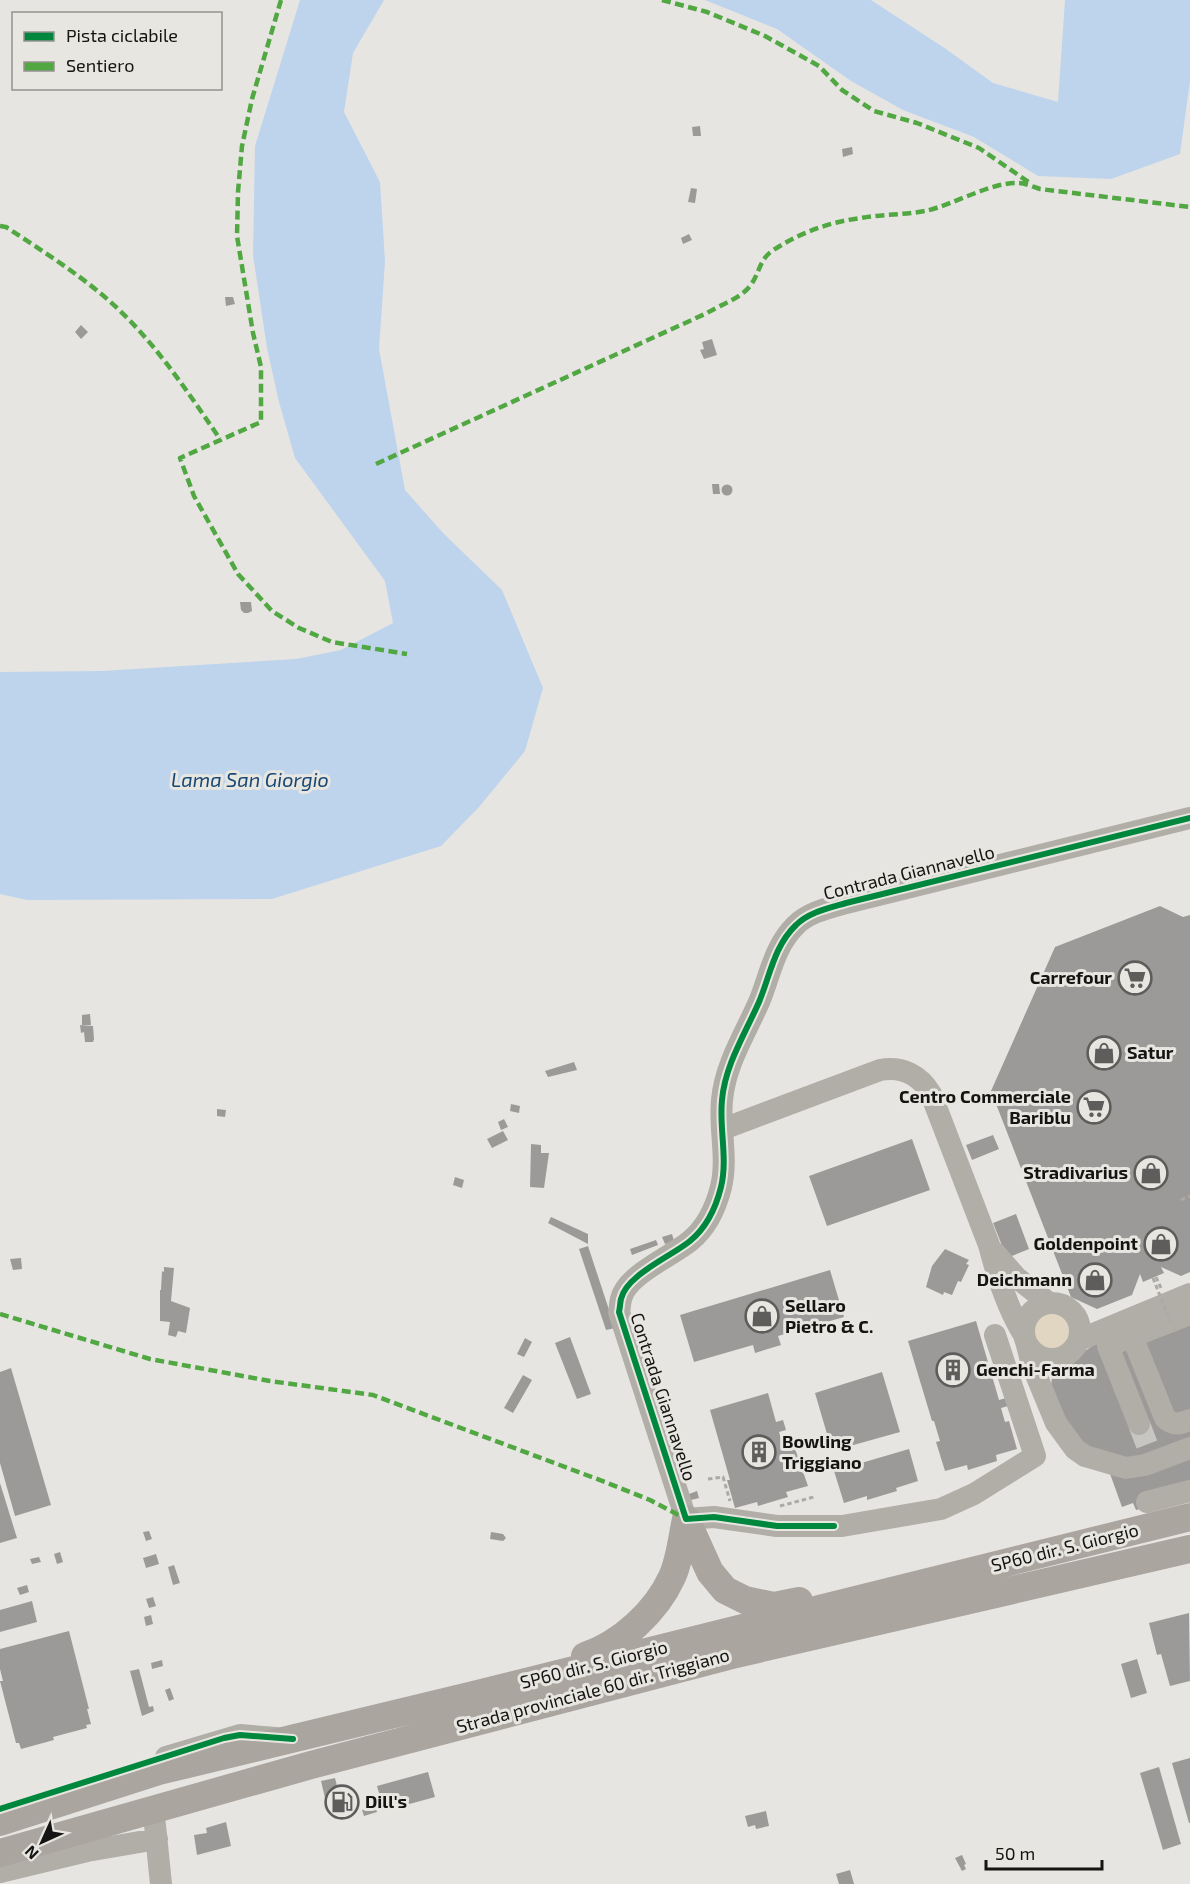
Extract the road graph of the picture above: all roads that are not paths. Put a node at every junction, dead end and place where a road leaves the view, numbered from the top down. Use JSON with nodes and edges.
{"nodes":[{"id":1,"x":1190,"y":818,"type":"edge"},
{"id":2,"x":723,"y":1129,"type":"junction"},
{"id":3,"x":989,"y":1245,"type":"junction"},
{"id":4,"x":1190,"y":1294,"type":"edge"},
{"id":5,"x":1049,"y":1303,"type":"junction"},
{"id":6,"x":1071,"y":1310,"type":"junction"},
{"id":7,"x":1180,"y":1317,"type":"edge"},
{"id":8,"x":1127,"y":1329,"type":"junction"},
{"id":9,"x":995,"y":1335,"type":"dead end"},
{"id":10,"x":1025,"y":1340,"type":"junction"},
{"id":11,"x":1079,"y":1340,"type":"junction"},
{"id":12,"x":1180,"y":1422,"type":"edge"},
{"id":13,"x":1145,"y":1443,"type":"junction"},
{"id":14,"x":1190,"y":1448,"type":"edge"},
{"id":15,"x":1190,"y":1491,"type":"edge"},
{"id":16,"x":1147,"y":1502,"type":"dead end"},
{"id":17,"x":1190,"y":1517,"type":"edge"},
{"id":18,"x":686,"y":1519,"type":"junction"},
{"id":19,"x":1190,"y":1549,"type":"edge"},
{"id":20,"x":941,"y":1579,"type":"junction"},
{"id":21,"x":473,"y":1695,"type":"junction"},
{"id":22,"x":293,"y":1739,"type":"junction"},
{"id":23,"x":0,"y":1809,"type":"edge"},
{"id":24,"x":152,"y":1809,"type":"junction"},
{"id":25,"x":0,"y":1822,"type":"edge"},
{"id":26,"x":157,"y":1839,"type":"junction"},
{"id":27,"x":0,"y":1853,"type":"edge"},
{"id":28,"x":0,"y":1872,"type":"edge"},
{"id":29,"x":161,"y":1884,"type":"edge"}],
"edges":[{"from":1,"to":2,"type":"street","name":"Contrada Giannavello"},
{"from":2,"to":3,"type":"street"},
{"from":2,"to":18,"type":"street","name":"Contrada Giannavello"},
{"from":3,"to":5,"type":"street"},
{"from":3,"to":10,"type":"street"},
{"from":4,"to":8,"type":"street"},
{"from":5,"to":6,"type":"street"},
{"from":5,"to":10,"type":"street"},
{"from":6,"to":8,"type":"street"},
{"from":6,"to":11,"type":"street"},
{"from":7,"to":8,"type":"street"},
{"from":8,"to":11,"type":"street"},
{"from":8,"to":12,"type":"street"},
{"from":8,"to":13,"type":"street"},
{"from":9,"to":18,"type":"street"},
{"from":10,"to":11,"type":"street"},
{"from":10,"to":13,"type":"street"},
{"from":12,"to":13,"type":"street"},
{"from":13,"to":14,"type":"street"},
{"from":15,"to":16,"type":"street"},
{"from":17,"to":20,"type":"main road","name":"SP60 dir. S. Giorgio"},
{"from":18,"to":20,"type":"main road"},
{"from":18,"to":21,"type":"main road"},
{"from":19,"to":24,"type":"main road","name":"Strada provinciale 60 dir. Triggiano"},
{"from":20,"to":21,"type":"main road","name":"SP60 dir. S. Giorgio"},
{"from":21,"to":22,"type":"main road","name":"SP60 dir. S. Giorgio"},
{"from":22,"to":23,"type":"street"},
{"from":22,"to":25,"type":"main road","name":"SP60 dir. S. Giorgio"},
{"from":24,"to":26,"type":"street"},
{"from":24,"to":27,"type":"main road","name":"Strada provinciale 60 dir. Triggiano"},
{"from":26,"to":28,"type":"street"},
{"from":26,"to":29,"type":"street"}]}
